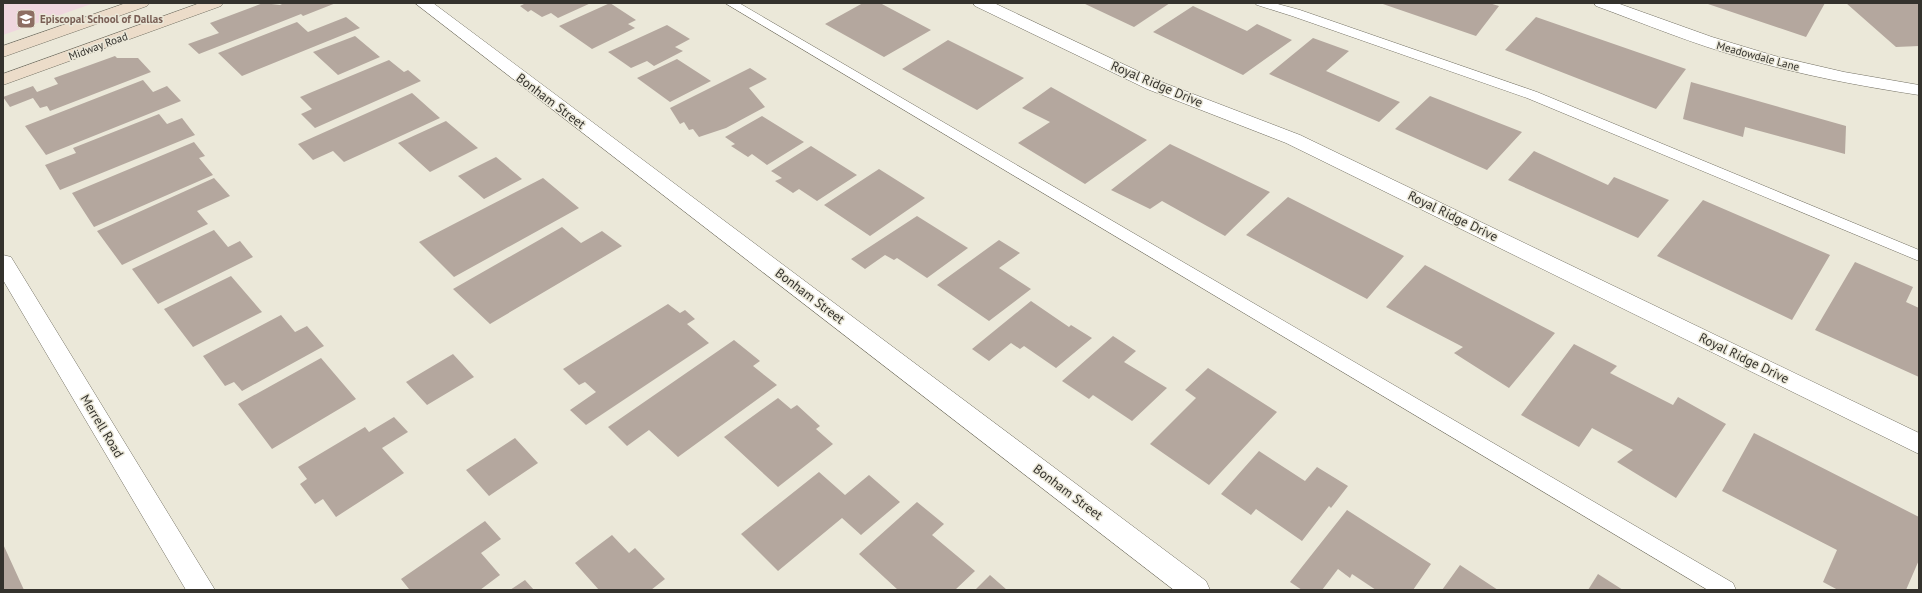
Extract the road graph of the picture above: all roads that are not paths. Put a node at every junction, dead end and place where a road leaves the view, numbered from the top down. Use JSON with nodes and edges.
{"nodes":[{"id":1,"x":141,"y":3,"type":"edge"},
{"id":2,"x":215,"y":3,"type":"edge"},
{"id":3,"x":423,"y":3,"type":"edge"},
{"id":4,"x":731,"y":3,"type":"edge"},
{"id":5,"x":981,"y":3,"type":"edge"},
{"id":6,"x":1261,"y":3,"type":"edge"},
{"id":7,"x":1602,"y":3,"type":"edge"},
{"id":8,"x":3,"y":52,"type":"edge"},
{"id":9,"x":3,"y":80,"type":"edge"},
{"id":10,"x":1919,"y":90,"type":"edge"},
{"id":11,"x":1919,"y":256,"type":"edge"},
{"id":12,"x":3,"y":262,"type":"edge"},
{"id":13,"x":1919,"y":444,"type":"edge"},
{"id":14,"x":201,"y":590,"type":"edge"},
{"id":15,"x":1196,"y":590,"type":"edge"},
{"id":16,"x":1726,"y":590,"type":"edge"}],
"edges":[{"from":1,"to":8,"type":"main road","name":"Midway Road"},
{"from":2,"to":9,"type":"main road","name":"Midway Road"},
{"from":3,"to":15,"type":"street","name":"Bonham Street"},
{"from":4,"to":16,"type":"lane"},
{"from":5,"to":13,"type":"street","name":"Royal Ridge Drive"},
{"from":6,"to":11,"type":"lane"},
{"from":7,"to":10,"type":"street","name":"Meadowdale Lane"},
{"from":12,"to":14,"type":"street","name":"Merrell Road"}]}
